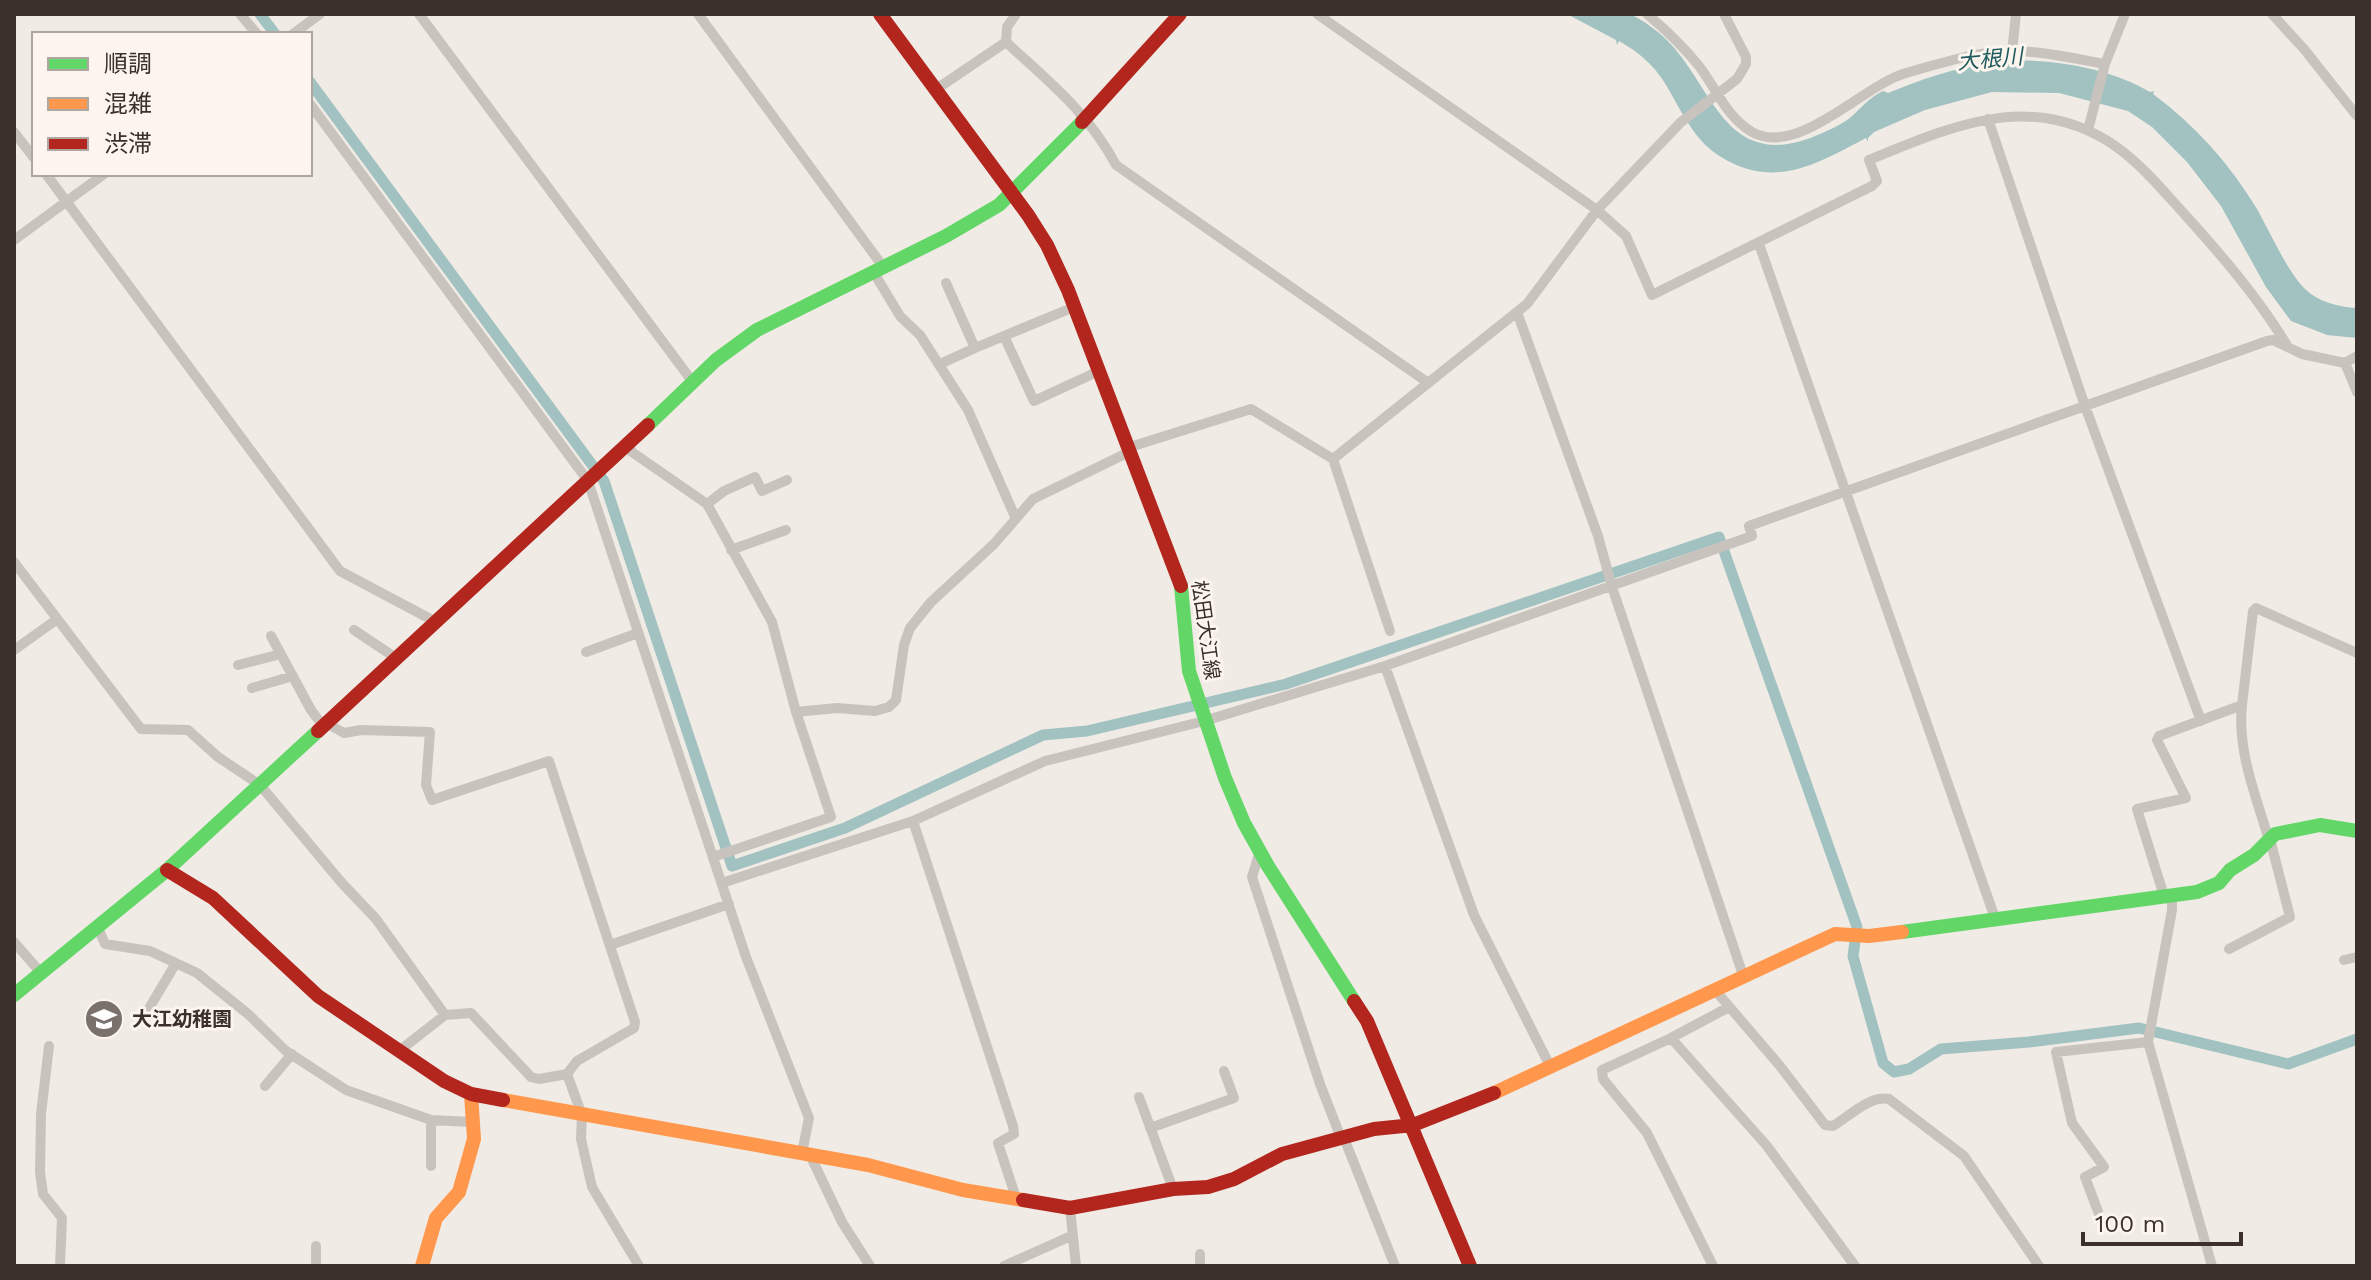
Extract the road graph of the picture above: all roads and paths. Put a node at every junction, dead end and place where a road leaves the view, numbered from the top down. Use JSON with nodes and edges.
{"nodes":[{"id":1,"x":240,"y":14,"type":"edge"},
{"id":2,"x":320,"y":14,"type":"edge"},
{"id":3,"x":419,"y":14,"type":"edge"},
{"id":4,"x":698,"y":14,"type":"edge"},
{"id":5,"x":880,"y":14,"type":"edge"},
{"id":6,"x":1016,"y":14,"type":"edge"},
{"id":7,"x":1180,"y":14,"type":"edge"},
{"id":8,"x":1317,"y":14,"type":"edge"},
{"id":9,"x":1647,"y":14,"type":"edge"},
{"id":10,"x":1724,"y":14,"type":"edge"},
{"id":11,"x":2016,"y":14,"type":"edge"},
{"id":12,"x":2125,"y":14,"type":"edge"},
{"id":13,"x":2272,"y":14,"type":"edge"},
{"id":14,"x":255,"y":32,"type":"edge"},
{"id":15,"x":296,"y":32,"type":"edge"},
{"id":16,"x":1006,"y":42,"type":"junction"},
{"id":17,"x":2012,"y":52,"type":"junction"},
{"id":18,"x":2105,"y":64,"type":"junction"},
{"id":19,"x":935,"y":90,"type":"junction"},
{"id":20,"x":1715,"y":95,"type":"junction"},
{"id":21,"x":312,"y":107,"type":"edge"},
{"id":22,"x":2357,"y":116,"type":"edge"},
{"id":23,"x":1087,"y":117,"type":"junction"},
{"id":24,"x":1988,"y":119,"type":"junction"},
{"id":25,"x":2088,"y":130,"type":"junction"},
{"id":26,"x":14,"y":132,"type":"edge"},
{"id":27,"x":32,"y":155,"type":"edge"},
{"id":28,"x":48,"y":176,"type":"edge"},
{"id":29,"x":101,"y":176,"type":"edge"},
{"id":30,"x":1011,"y":193,"type":"junction"},
{"id":31,"x":67,"y":201,"type":"junction"},
{"id":32,"x":1597,"y":210,"type":"junction"},
{"id":33,"x":14,"y":240,"type":"edge"},
{"id":34,"x":1759,"y":244,"type":"junction"},
{"id":35,"x":879,"y":270,"type":"junction"},
{"id":36,"x":946,"y":283,"type":"dead end"},
{"id":37,"x":1074,"y":307,"type":"junction"},
{"id":38,"x":1517,"y":312,"type":"junction"},
{"id":39,"x":1004,"y":336,"type":"junction"},
{"id":40,"x":975,"y":348,"type":"junction"},
{"id":41,"x":2290,"y":350,"type":"junction"},
{"id":42,"x":2357,"y":356,"type":"edge"},
{"id":43,"x":2345,"y":363,"type":"junction"},
{"id":44,"x":940,"y":364,"type":"junction"},
{"id":45,"x":1099,"y":371,"type":"junction"},
{"id":46,"x":692,"y":381,"type":"junction"},
{"id":47,"x":1427,"y":382,"type":"junction"},
{"id":48,"x":2357,"y":392,"type":"edge"},
{"id":49,"x":2085,"y":406,"type":"junction"},
{"id":50,"x":627,"y":445,"type":"junction"},
{"id":51,"x":1131,"y":449,"type":"junction"},
{"id":52,"x":1333,"y":459,"type":"junction"},
{"id":53,"x":589,"y":480,"type":"junction"},
{"id":54,"x":787,"y":480,"type":"dead end"},
{"id":55,"x":1846,"y":491,"type":"junction"},
{"id":56,"x":707,"y":504,"type":"junction"},
{"id":57,"x":1016,"y":519,"type":"junction"},
{"id":58,"x":786,"y":530,"type":"dead end"},
{"id":59,"x":731,"y":550,"type":"junction"},
{"id":60,"x":14,"y":562,"type":"edge"},
{"id":61,"x":1612,"y":587,"type":"junction"},
{"id":62,"x":56,"y":620,"type":"junction"},
{"id":63,"x":436,"y":622,"type":"junction"},
{"id":64,"x":354,"y":630,"type":"dead end"},
{"id":65,"x":1390,"y":631,"type":"dead end"},
{"id":66,"x":638,"y":633,"type":"junction"},
{"id":67,"x":271,"y":636,"type":"dead end"},
{"id":68,"x":14,"y":650,"type":"edge"},
{"id":69,"x":586,"y":652,"type":"dead end"},
{"id":70,"x":2357,"y":653,"type":"edge"},
{"id":71,"x":281,"y":654,"type":"junction"},
{"id":72,"x":396,"y":658,"type":"junction"},
{"id":73,"x":238,"y":665,"type":"dead end"},
{"id":74,"x":1385,"y":666,"type":"junction"},
{"id":75,"x":293,"y":676,"type":"junction"},
{"id":76,"x":252,"y":688,"type":"dead end"},
{"id":77,"x":2242,"y":705,"type":"junction"},
{"id":78,"x":796,"y":712,"type":"junction"},
{"id":79,"x":1204,"y":718,"type":"junction"},
{"id":80,"x":2201,"y":721,"type":"junction"},
{"id":81,"x":324,"y":724,"type":"junction"},
{"id":82,"x":260,"y":785,"type":"junction"},
{"id":83,"x":913,"y":821,"type":"junction"},
{"id":84,"x":2357,"y":831,"type":"edge"},
{"id":85,"x":2270,"y":839,"type":"junction"},
{"id":86,"x":1260,"y":851,"type":"junction"},
{"id":87,"x":713,"y":857,"type":"junction"},
{"id":88,"x":167,"y":870,"type":"junction"},
{"id":89,"x":722,"y":883,"type":"junction"},
{"id":90,"x":2168,"y":896,"type":"junction"},
{"id":91,"x":729,"y":904,"type":"junction"},
{"id":92,"x":1996,"y":921,"type":"junction"},
{"id":93,"x":98,"y":928,"type":"junction"},
{"id":94,"x":14,"y":942,"type":"edge"},
{"id":95,"x":610,"y":945,"type":"junction"},
{"id":96,"x":2229,"y":949,"type":"dead end"},
{"id":97,"x":2357,"y":957,"type":"edge"},
{"id":98,"x":2344,"y":960,"type":"dead end"},
{"id":99,"x":176,"y":963,"type":"junction"},
{"id":100,"x":41,"y":973,"type":"junction"},
{"id":101,"x":1744,"y":978,"type":"junction"},
{"id":102,"x":1715,"y":990,"type":"junction"},
{"id":103,"x":14,"y":995,"type":"edge"},
{"id":104,"x":1729,"y":1007,"type":"junction"},
{"id":105,"x":145,"y":1015,"type":"dead end"},
{"id":106,"x":445,"y":1015,"type":"junction"},
{"id":107,"x":1671,"y":1038,"type":"junction"},
{"id":108,"x":2148,"y":1042,"type":"junction"},
{"id":109,"x":49,"y":1046,"type":"dead end"},
{"id":110,"x":399,"y":1051,"type":"junction"},
{"id":111,"x":292,"y":1054,"type":"junction"},
{"id":112,"x":1551,"y":1068,"type":"junction"},
{"id":113,"x":1224,"y":1071,"type":"dead end"},
{"id":114,"x":567,"y":1074,"type":"junction"},
{"id":115,"x":265,"y":1086,"type":"dead end"},
{"id":116,"x":471,"y":1094,"type":"junction"},
{"id":117,"x":1139,"y":1097,"type":"dead end"},
{"id":118,"x":582,"y":1115,"type":"junction"},
{"id":119,"x":431,"y":1120,"type":"junction"},
{"id":120,"x":471,"y":1122,"type":"junction"},
{"id":121,"x":1413,"y":1125,"type":"junction"},
{"id":122,"x":1150,"y":1128,"type":"junction"},
{"id":123,"x":1343,"y":1138,"type":"junction"},
{"id":124,"x":806,"y":1154,"type":"junction"},
{"id":125,"x":431,"y":1166,"type":"dead end"},
{"id":126,"x":1173,"y":1189,"type":"junction"},
{"id":127,"x":1016,"y":1198,"type":"junction"},
{"id":128,"x":1070,"y":1208,"type":"junction"},
{"id":129,"x":2102,"y":1222,"type":"dead end"},
{"id":130,"x":1071,"y":1236,"type":"junction"},
{"id":131,"x":316,"y":1246,"type":"dead end"},
{"id":132,"x":1200,"y":1254,"type":"dead end"},
{"id":133,"x":863,"y":1264,"type":"edge"},
{"id":134,"x":60,"y":1266,"type":"edge"},
{"id":135,"x":316,"y":1266,"type":"edge"},
{"id":136,"x":422,"y":1266,"type":"edge"},
{"id":137,"x":639,"y":1266,"type":"edge"},
{"id":138,"x":1004,"y":1266,"type":"edge"},
{"id":139,"x":1076,"y":1266,"type":"edge"},
{"id":140,"x":1200,"y":1266,"type":"edge"},
{"id":141,"x":1395,"y":1266,"type":"edge"},
{"id":142,"x":1470,"y":1266,"type":"edge"},
{"id":143,"x":1713,"y":1266,"type":"edge"},
{"id":144,"x":1855,"y":1266,"type":"edge"},
{"id":145,"x":2039,"y":1266,"type":"edge"},
{"id":146,"x":2212,"y":1266,"type":"edge"}],
"edges":[{"from":1,"to":14,"type":"street"},
{"from":2,"to":15,"type":"street"},
{"from":3,"to":46,"type":"street"},
{"from":4,"to":35,"type":"street"},
{"from":5,"to":19,"type":"street","name":"松田大江線"},
{"from":6,"to":16,"type":"street"},
{"from":7,"to":23,"type":"street"},
{"from":8,"to":32,"type":"street"},
{"from":9,"to":20,"type":"street"},
{"from":10,"to":20,"type":"street"},
{"from":11,"to":17,"type":"street"},
{"from":12,"to":18,"type":"street"},
{"from":13,"to":22,"type":"street"},
{"from":16,"to":19,"type":"street"},
{"from":16,"to":23,"type":"street"},
{"from":17,"to":18,"type":"street"},
{"from":17,"to":20,"type":"street"},
{"from":18,"to":25,"type":"street"},
{"from":19,"to":30,"type":"street","name":"松田大江線"},
{"from":20,"to":32,"type":"street"},
{"from":21,"to":53,"type":"street"},
{"from":23,"to":30,"type":"street"},
{"from":23,"to":47,"type":"street"},
{"from":24,"to":25,"type":"street"},
{"from":24,"to":34,"type":"street"},
{"from":24,"to":49,"type":"street"},
{"from":25,"to":41,"type":"street"},
{"from":26,"to":27,"type":"street"},
{"from":28,"to":31,"type":"street"},
{"from":29,"to":31,"type":"street"},
{"from":30,"to":35,"type":"street"},
{"from":30,"to":37,"type":"street","name":"松田大江線"},
{"from":31,"to":33,"type":"street"},
{"from":31,"to":63,"type":"street"},
{"from":32,"to":34,"type":"street"},
{"from":32,"to":38,"type":"street"},
{"from":34,"to":55,"type":"street"},
{"from":35,"to":44,"type":"street"},
{"from":35,"to":46,"type":"street"},
{"from":36,"to":40,"type":"street"},
{"from":37,"to":39,"type":"street"},
{"from":37,"to":45,"type":"street","name":"松田大江線"},
{"from":38,"to":47,"type":"street"},
{"from":38,"to":61,"type":"street"},
{"from":39,"to":40,"type":"street"},
{"from":39,"to":45,"type":"street"},
{"from":40,"to":44,"type":"street"},
{"from":41,"to":43,"type":"street"},
{"from":41,"to":49,"type":"street"},
{"from":42,"to":43,"type":"street"},
{"from":43,"to":48,"type":"street"},
{"from":44,"to":57,"type":"street"},
{"from":45,"to":51,"type":"street","name":"松田大江線"},
{"from":46,"to":50,"type":"street"},
{"from":47,"to":52,"type":"street"},
{"from":49,"to":55,"type":"street"},
{"from":49,"to":80,"type":"street"},
{"from":50,"to":53,"type":"street"},
{"from":50,"to":56,"type":"street"},
{"from":51,"to":52,"type":"street"},
{"from":51,"to":57,"type":"street"},
{"from":51,"to":79,"type":"street","name":"松田大江線"},
{"from":52,"to":65,"type":"street"},
{"from":53,"to":63,"type":"street"},
{"from":53,"to":66,"type":"street"},
{"from":54,"to":56,"type":"street"},
{"from":55,"to":61,"type":"street"},
{"from":55,"to":92,"type":"street"},
{"from":56,"to":59,"type":"street"},
{"from":57,"to":78,"type":"street"},
{"from":58,"to":59,"type":"street"},
{"from":59,"to":78,"type":"street"},
{"from":60,"to":62,"type":"street"},
{"from":61,"to":74,"type":"street"},
{"from":61,"to":101,"type":"street"},
{"from":62,"to":68,"type":"street"},
{"from":62,"to":82,"type":"street"},
{"from":63,"to":72,"type":"street"},
{"from":64,"to":72,"type":"street"},
{"from":66,"to":69,"type":"street"},
{"from":66,"to":87,"type":"street"},
{"from":67,"to":71,"type":"street"},
{"from":70,"to":77,"type":"street"},
{"from":71,"to":73,"type":"street"},
{"from":71,"to":75,"type":"street"},
{"from":72,"to":81,"type":"street"},
{"from":74,"to":79,"type":"street"},
{"from":74,"to":112,"type":"street"},
{"from":75,"to":76,"type":"street"},
{"from":75,"to":81,"type":"street"},
{"from":77,"to":80,"type":"street"},
{"from":77,"to":85,"type":"street"},
{"from":78,"to":87,"type":"street"},
{"from":79,"to":83,"type":"street"},
{"from":79,"to":86,"type":"street","name":"松田大江線"},
{"from":80,"to":90,"type":"street"},
{"from":81,"to":82,"type":"street"},
{"from":81,"to":95,"type":"street"},
{"from":82,"to":88,"type":"street"},
{"from":82,"to":106,"type":"street"},
{"from":83,"to":89,"type":"street"},
{"from":83,"to":127,"type":"street"},
{"from":84,"to":85,"type":"street"},
{"from":85,"to":90,"type":"street"},
{"from":85,"to":96,"type":"street"},
{"from":86,"to":121,"type":"street","name":"松田大江線"},
{"from":86,"to":123,"type":"street"},
{"from":87,"to":89,"type":"street"},
{"from":88,"to":93,"type":"street"},
{"from":88,"to":110,"type":"street"},
{"from":89,"to":91,"type":"street"},
{"from":90,"to":92,"type":"street"},
{"from":90,"to":108,"type":"street"},
{"from":91,"to":95,"type":"street"},
{"from":91,"to":124,"type":"street"},
{"from":92,"to":101,"type":"street"},
{"from":93,"to":99,"type":"street"},
{"from":93,"to":100,"type":"street"},
{"from":94,"to":100,"type":"street"},
{"from":95,"to":114,"type":"street"},
{"from":97,"to":98,"type":"street"},
{"from":99,"to":105,"type":"street"},
{"from":99,"to":111,"type":"street"},
{"from":100,"to":103,"type":"street"},
{"from":101,"to":102,"type":"street"},
{"from":102,"to":104,"type":"street"},
{"from":102,"to":112,"type":"street"},
{"from":104,"to":107,"type":"street"},
{"from":104,"to":145,"type":"street"},
{"from":106,"to":110,"type":"street"},
{"from":106,"to":114,"type":"street"},
{"from":107,"to":143,"type":"street"},
{"from":107,"to":144,"type":"street"},
{"from":108,"to":129,"type":"street"},
{"from":108,"to":146,"type":"street"},
{"from":109,"to":134,"type":"street"},
{"from":110,"to":116,"type":"street"},
{"from":111,"to":115,"type":"street"},
{"from":111,"to":119,"type":"street"},
{"from":112,"to":121,"type":"street"},
{"from":113,"to":122,"type":"street"},
{"from":114,"to":118,"type":"street"},
{"from":116,"to":118,"type":"street"},
{"from":116,"to":120,"type":"street"},
{"from":117,"to":122,"type":"street"},
{"from":118,"to":124,"type":"street"},
{"from":118,"to":137,"type":"street"},
{"from":119,"to":120,"type":"street"},
{"from":119,"to":125,"type":"street"},
{"from":120,"to":136,"type":"street"},
{"from":121,"to":123,"type":"street"},
{"from":121,"to":142,"type":"street","name":"松田大江線"},
{"from":122,"to":126,"type":"street"},
{"from":123,"to":126,"type":"street"},
{"from":123,"to":141,"type":"street"},
{"from":124,"to":127,"type":"street"},
{"from":124,"to":133,"type":"street"},
{"from":126,"to":128,"type":"street"},
{"from":127,"to":128,"type":"street"},
{"from":128,"to":130,"type":"street"},
{"from":130,"to":138,"type":"street"},
{"from":130,"to":139,"type":"street"},
{"from":131,"to":135,"type":"street"},
{"from":132,"to":140,"type":"street"}]}
